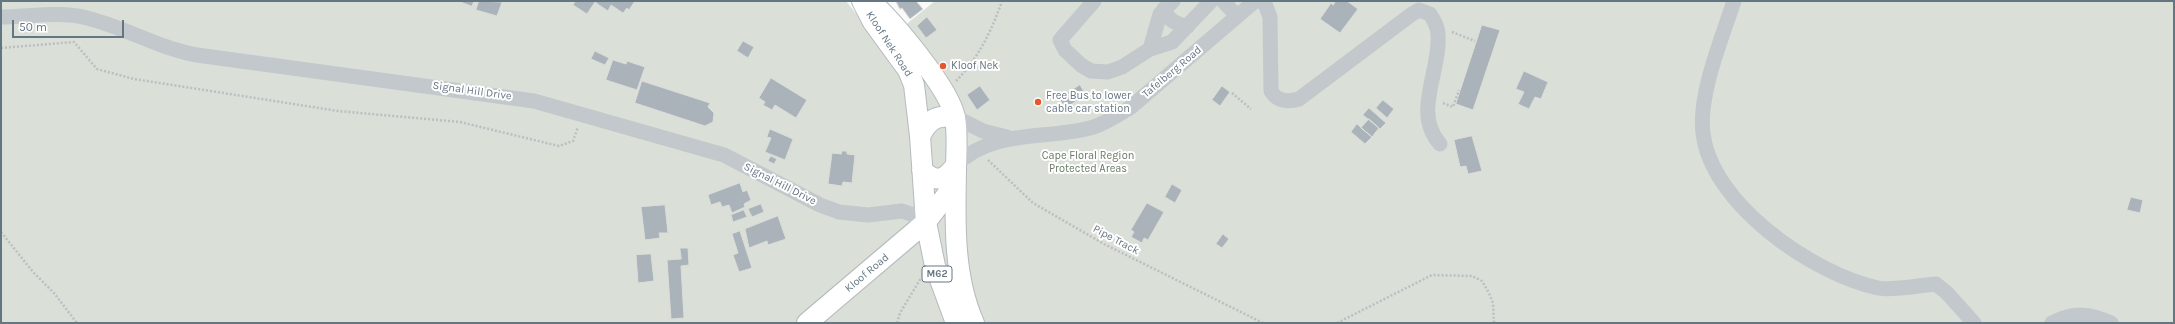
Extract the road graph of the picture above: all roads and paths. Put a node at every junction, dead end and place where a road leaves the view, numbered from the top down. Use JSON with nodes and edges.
{"nodes":[{"id":1,"x":862,"y":1,"type":"edge"},
{"id":2,"x":870,"y":1,"type":"edge"},
{"id":3,"x":1002,"y":1,"type":"edge"},
{"id":4,"x":1094,"y":1,"type":"edge"},
{"id":5,"x":1211,"y":1,"type":"edge"},
{"id":6,"x":1223,"y":1,"type":"edge"},
{"id":7,"x":1264,"y":1,"type":"edge"},
{"id":8,"x":1734,"y":1,"type":"edge"},
{"id":9,"x":1249,"y":3,"type":"edge"},
{"id":10,"x":1169,"y":5,"type":"edge"},
{"id":11,"x":1236,"y":15,"type":"junction"},
{"id":12,"x":1,"y":17,"type":"edge"},
{"id":13,"x":1436,"y":26,"type":"junction"},
{"id":14,"x":1186,"y":27,"type":"junction"},
{"id":15,"x":1475,"y":41,"type":"dead end"},
{"id":16,"x":1,"y":48,"type":"edge"},
{"id":17,"x":1150,"y":49,"type":"junction"},
{"id":18,"x":954,"y":84,"type":"dead end"},
{"id":19,"x":1459,"y":90,"type":"dead end"},
{"id":20,"x":1232,"y":93,"type":"dead end"},
{"id":21,"x":1453,"y":107,"type":"dead end"},
{"id":22,"x":1251,"y":109,"type":"dead end"},
{"id":23,"x":582,"y":113,"type":"junction"},
{"id":24,"x":955,"y":117,"type":"junction"},
{"id":25,"x":920,"y":136,"type":"junction"},
{"id":26,"x":1010,"y":138,"type":"junction"},
{"id":27,"x":1440,"y":144,"type":"dead end"},
{"id":28,"x":976,"y":149,"type":"junction"},
{"id":29,"x":922,"y":170,"type":"junction"},
{"id":30,"x":956,"y":174,"type":"junction"},
{"id":31,"x":926,"y":222,"type":"junction"},
{"id":32,"x":1,"y":232,"type":"edge"},
{"id":33,"x":935,"y":266,"type":"junction"},
{"id":34,"x":77,"y":323,"type":"edge"},
{"id":35,"x":807,"y":323,"type":"edge"},
{"id":36,"x":897,"y":323,"type":"edge"},
{"id":37,"x":956,"y":323,"type":"edge"},
{"id":38,"x":974,"y":323,"type":"edge"},
{"id":39,"x":1263,"y":323,"type":"edge"},
{"id":40,"x":1337,"y":323,"type":"edge"},
{"id":41,"x":1494,"y":323,"type":"edge"},
{"id":42,"x":1974,"y":323,"type":"edge"},
{"id":43,"x":2052,"y":323,"type":"edge"},
{"id":44,"x":2111,"y":323,"type":"edge"}],
"edges":[{"from":1,"to":25,"type":"main road","name":"Kloof Nek Road","number":"M62"},
{"from":2,"to":24,"type":"main road","name":"Kloof Nek Road","number":"M62"},
{"from":3,"to":18,"type":"path"},
{"from":4,"to":17,"type":"lane"},
{"from":5,"to":14,"type":"lane"},
{"from":6,"to":11,"type":"lane"},
{"from":7,"to":13,"type":"lane"},
{"from":8,"to":42,"type":"lane"},
{"from":9,"to":11,"type":"lane","name":"Tafelberg Road"},
{"from":10,"to":14,"type":"lane"},
{"from":10,"to":17,"type":"lane"},
{"from":11,"to":26,"type":"lane","name":"Tafelberg Road"},
{"from":12,"to":23,"type":"lane","name":"Signal Hill Drive"},
{"from":13,"to":15,"type":"path"},
{"from":13,"to":27,"type":"lane"},
{"from":14,"to":17,"type":"lane"},
{"from":16,"to":23,"type":"path"},
{"from":19,"to":21,"type":"path"},
{"from":20,"to":22,"type":"path"},
{"from":23,"to":31,"type":"lane","name":"Signal Hill Drive"},
{"from":24,"to":25,"type":"main road"},
{"from":24,"to":26,"type":"lane","name":"Tafelberg Road"},
{"from":24,"to":30,"type":"main road","number":"M62"},
{"from":25,"to":29,"type":"main road","number":"M62"},
{"from":26,"to":28,"type":"lane","name":"Tafelberg Road"},
{"from":28,"to":30,"type":"lane","name":"Tafelberg Road"},
{"from":28,"to":39,"type":"path","name":"Pipe Track"},
{"from":29,"to":30,"type":"main road"},
{"from":29,"to":31,"type":"main road","number":"M62"},
{"from":30,"to":31,"type":"main road","name":"Kloof Road"},
{"from":30,"to":38,"type":"main road","number":"M62"},
{"from":31,"to":33,"type":"main road","number":"M62"},
{"from":31,"to":35,"type":"main road","name":"Kloof Road"},
{"from":32,"to":34,"type":"path"},
{"from":33,"to":36,"type":"path"},
{"from":33,"to":37,"type":"main road","number":"M62"},
{"from":40,"to":41,"type":"path"},
{"from":43,"to":44,"type":"lane"}]}
